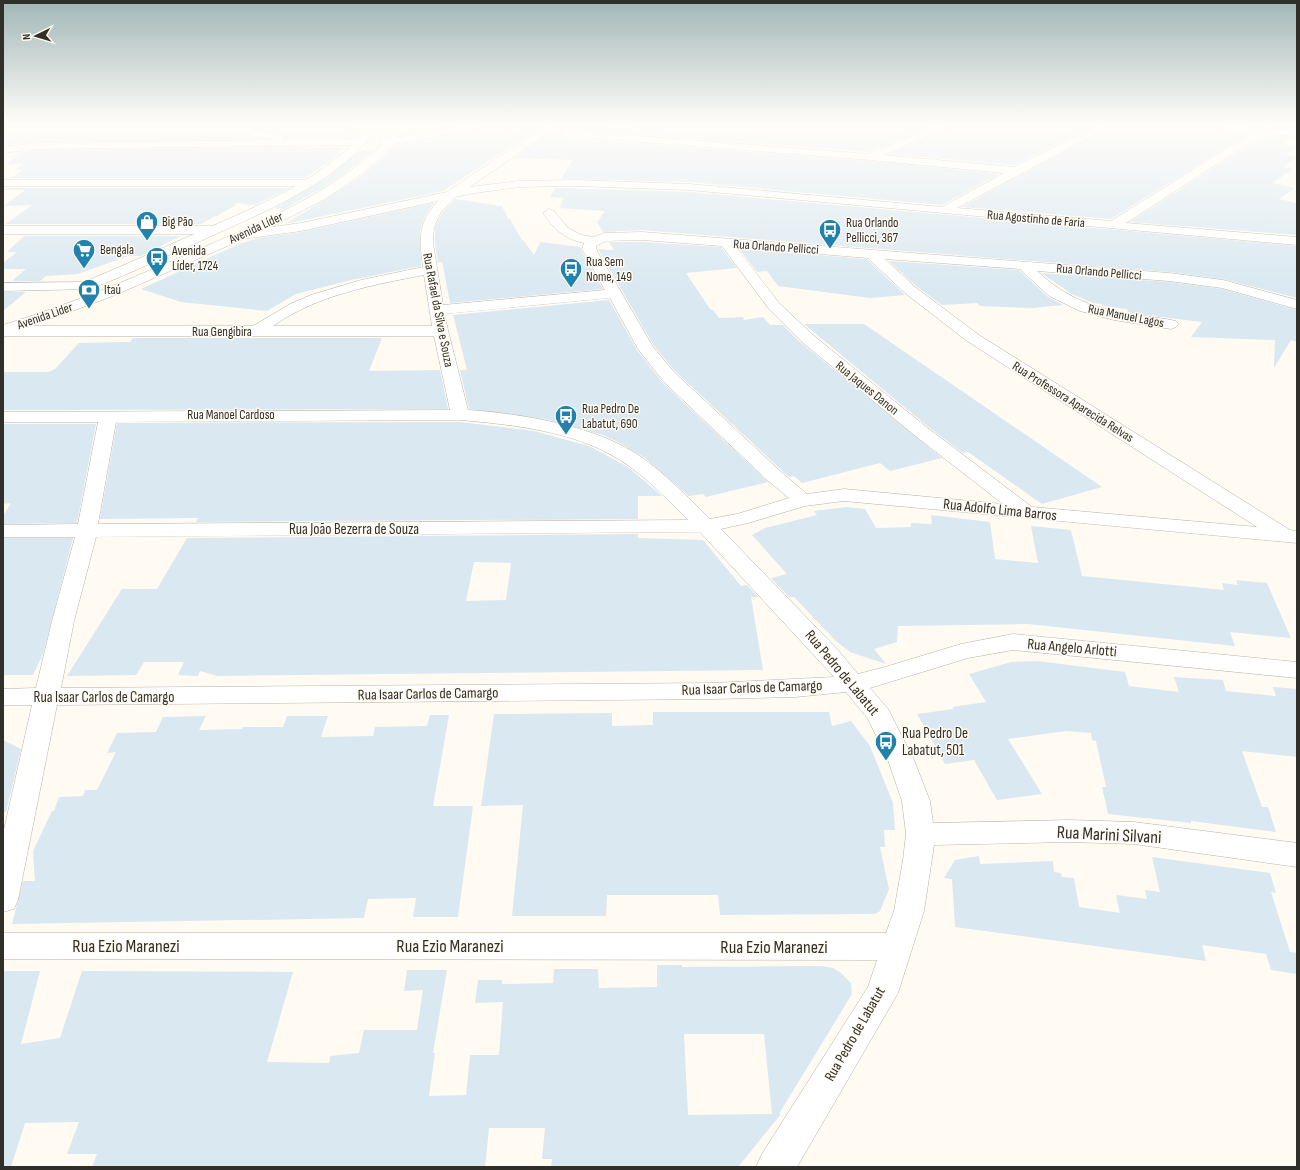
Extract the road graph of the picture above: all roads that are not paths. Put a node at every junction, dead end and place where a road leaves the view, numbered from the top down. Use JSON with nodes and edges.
{"nodes":[{"id":1,"x":316,"y":179,"type":"edge"},
{"id":2,"x":348,"y":179,"type":"edge"},
{"id":3,"x":474,"y":179,"type":"edge"},
{"id":4,"x":1002,"y":179,"type":"edge"},
{"id":5,"x":1187,"y":179,"type":"edge"},
{"id":6,"x":3,"y":183,"type":"edge"},
{"id":7,"x":309,"y":183,"type":"junction"},
{"id":8,"x":451,"y":194,"type":"junction"},
{"id":9,"x":275,"y":201,"type":"joint"},
{"id":10,"x":944,"y":211,"type":"junction"},
{"id":11,"x":549,"y":213,"type":"dead end"},
{"id":12,"x":324,"y":221,"type":"junction"},
{"id":13,"x":270,"y":222,"type":"junction"},
{"id":14,"x":1114,"y":225,"type":"junction"},
{"id":15,"x":3,"y":230,"type":"edge"},
{"id":16,"x":213,"y":230,"type":"junction"},
{"id":17,"x":243,"y":235,"type":"junction"},
{"id":18,"x":1297,"y":240,"type":"edge"},
{"id":19,"x":595,"y":241,"type":"junction"},
{"id":20,"x":726,"y":243,"type":"junction"},
{"id":21,"x":872,"y":254,"type":"junction"},
{"id":22,"x":1024,"y":266,"type":"junction"},
{"id":23,"x":430,"y":270,"type":"junction"},
{"id":24,"x":132,"y":284,"type":"joint"},
{"id":25,"x":86,"y":286,"type":"junction"},
{"id":26,"x":3,"y":287,"type":"edge"},
{"id":27,"x":614,"y":293,"type":"junction"},
{"id":28,"x":46,"y":301,"type":"dead end"},
{"id":29,"x":1297,"y":305,"type":"edge"},
{"id":30,"x":436,"y":310,"type":"junction"},
{"id":31,"x":1171,"y":324,"type":"dead end"},
{"id":32,"x":3,"y":330,"type":"edge"},
{"id":33,"x":440,"y":331,"type":"junction"},
{"id":34,"x":255,"y":332,"type":"junction"},
{"id":35,"x":460,"y":414,"type":"junction"},
{"id":36,"x":108,"y":416,"type":"junction"},
{"id":37,"x":3,"y":417,"type":"edge"},
{"id":38,"x":803,"y":500,"type":"junction"},
{"id":39,"x":1027,"y":513,"type":"junction"},
{"id":40,"x":706,"y":526,"type":"junction"},
{"id":41,"x":87,"y":530,"type":"junction"},
{"id":42,"x":3,"y":531,"type":"edge"},
{"id":43,"x":1291,"y":537,"type":"edge"},
{"id":44,"x":1297,"y":670,"type":"edge"},
{"id":45,"x":852,"y":683,"type":"junction"},
{"id":46,"x":3,"y":697,"type":"edge"},
{"id":47,"x":47,"y":697,"type":"junction"},
{"id":48,"x":920,"y":834,"type":"junction"},
{"id":49,"x":1297,"y":855,"type":"edge"},
{"id":50,"x":3,"y":900,"type":"edge"},
{"id":51,"x":3,"y":946,"type":"edge"},
{"id":52,"x":897,"y":947,"type":"junction"},
{"id":53,"x":775,"y":1167,"type":"edge"}],
"edges":[{"from":1,"to":7,"type":"street","name":"Avenida Líder"},
{"from":2,"to":13,"type":"street","name":"Avenida Líder"},
{"from":3,"to":8,"type":"street","name":"Rua Rafael da Silva e Souza"},
{"from":4,"to":10,"type":"street"},
{"from":5,"to":14,"type":"street"},
{"from":6,"to":7,"type":"street"},
{"from":7,"to":9,"type":"street","name":"Avenida Líder"},
{"from":8,"to":10,"type":"street","name":"Rua Agostinho de Faria"},
{"from":8,"to":12,"type":"street","name":"Rua Agostinho de Faria"},
{"from":8,"to":23,"type":"street","name":"Rua Rafael da Silva e Souza"},
{"from":9,"to":16,"type":"street","name":"Avenida Lider"},
{"from":10,"to":14,"type":"street","name":"Rua Agostinho de Faria"},
{"from":11,"to":19,"type":"street"},
{"from":12,"to":13,"type":"street","name":"Rua Agostinho de Faria"},
{"from":12,"to":17,"type":"street","name":"Rua Agostinho de Faria"},
{"from":13,"to":17,"type":"street","name":"Avenida Líder"},
{"from":14,"to":18,"type":"street","name":"Rua Agostinho de Faria"},
{"from":15,"to":16,"type":"street"},
{"from":16,"to":25,"type":"street","name":"Avenida Lider"},
{"from":17,"to":24,"type":"street","name":"Avenida Líder"},
{"from":19,"to":20,"type":"street","name":"Rua Orlando Pellicci"},
{"from":19,"to":27,"type":"street"},
{"from":20,"to":21,"type":"street","name":"Rua Orlando Pellicci"},
{"from":20,"to":39,"type":"street","name":"Rua Jaques Danon"},
{"from":21,"to":22,"type":"street","name":"Rua Orlando Pellicci"},
{"from":21,"to":43,"type":"street","name":"Rua Professora Aparecida Relvas"},
{"from":22,"to":29,"type":"street","name":"Rua Orlando Pellicci"},
{"from":22,"to":31,"type":"street","name":"Rua Manuel Lagos"},
{"from":23,"to":30,"type":"street","name":"Rua Rafael da Silva e Souza"},
{"from":23,"to":34,"type":"street"},
{"from":24,"to":32,"type":"street","name":"Avenida Lider"},
{"from":25,"to":26,"type":"street"},
{"from":25,"to":28,"type":"street","name":"Avenida Lider"},
{"from":27,"to":30,"type":"street"},
{"from":27,"to":38,"type":"street"},
{"from":30,"to":33,"type":"street","name":"Rua Rafael da Silva e Souza"},
{"from":32,"to":34,"type":"street","name":"Rua Gengibira"},
{"from":33,"to":34,"type":"street","name":"Rua Gengibira"},
{"from":33,"to":35,"type":"street","name":"Rua Rafael da Silva e Souza"},
{"from":35,"to":36,"type":"street","name":"Rua Manoel Cardoso"},
{"from":35,"to":40,"type":"street","name":"Rua Pedro de Labatut"},
{"from":36,"to":37,"type":"street","name":"Rua Manoel Cardoso"},
{"from":36,"to":41,"type":"street"},
{"from":38,"to":39,"type":"street","name":"Rua Adolfo Lima Barros"},
{"from":38,"to":40,"type":"street","name":"Rua Adolfo Lima Barros"},
{"from":39,"to":43,"type":"street","name":"Rua Adolfo Lima Barros"},
{"from":40,"to":41,"type":"street","name":"Rua João Bezerra de Souza"},
{"from":40,"to":45,"type":"street","name":"Rua Pedro de Labatut"},
{"from":41,"to":42,"type":"street","name":"Rua João Bezerra de Souza"},
{"from":41,"to":47,"type":"street"},
{"from":44,"to":45,"type":"street","name":"Rua Angelo Arlotti"},
{"from":45,"to":47,"type":"street","name":"Rua Isaar Carlos de Camargo"},
{"from":45,"to":48,"type":"street","name":"Rua Pedro de Labatut"},
{"from":46,"to":47,"type":"street","name":"Rua Isaar Carlos de Camargo"},
{"from":47,"to":50,"type":"street"},
{"from":48,"to":49,"type":"street","name":"Rua Marini Silvani"},
{"from":48,"to":52,"type":"street","name":"Rua Pedro de Labatut"},
{"from":51,"to":52,"type":"street","name":"Rua Ezio Maranezi"},
{"from":52,"to":53,"type":"street","name":"Rua Pedro de Labatut"}]}
